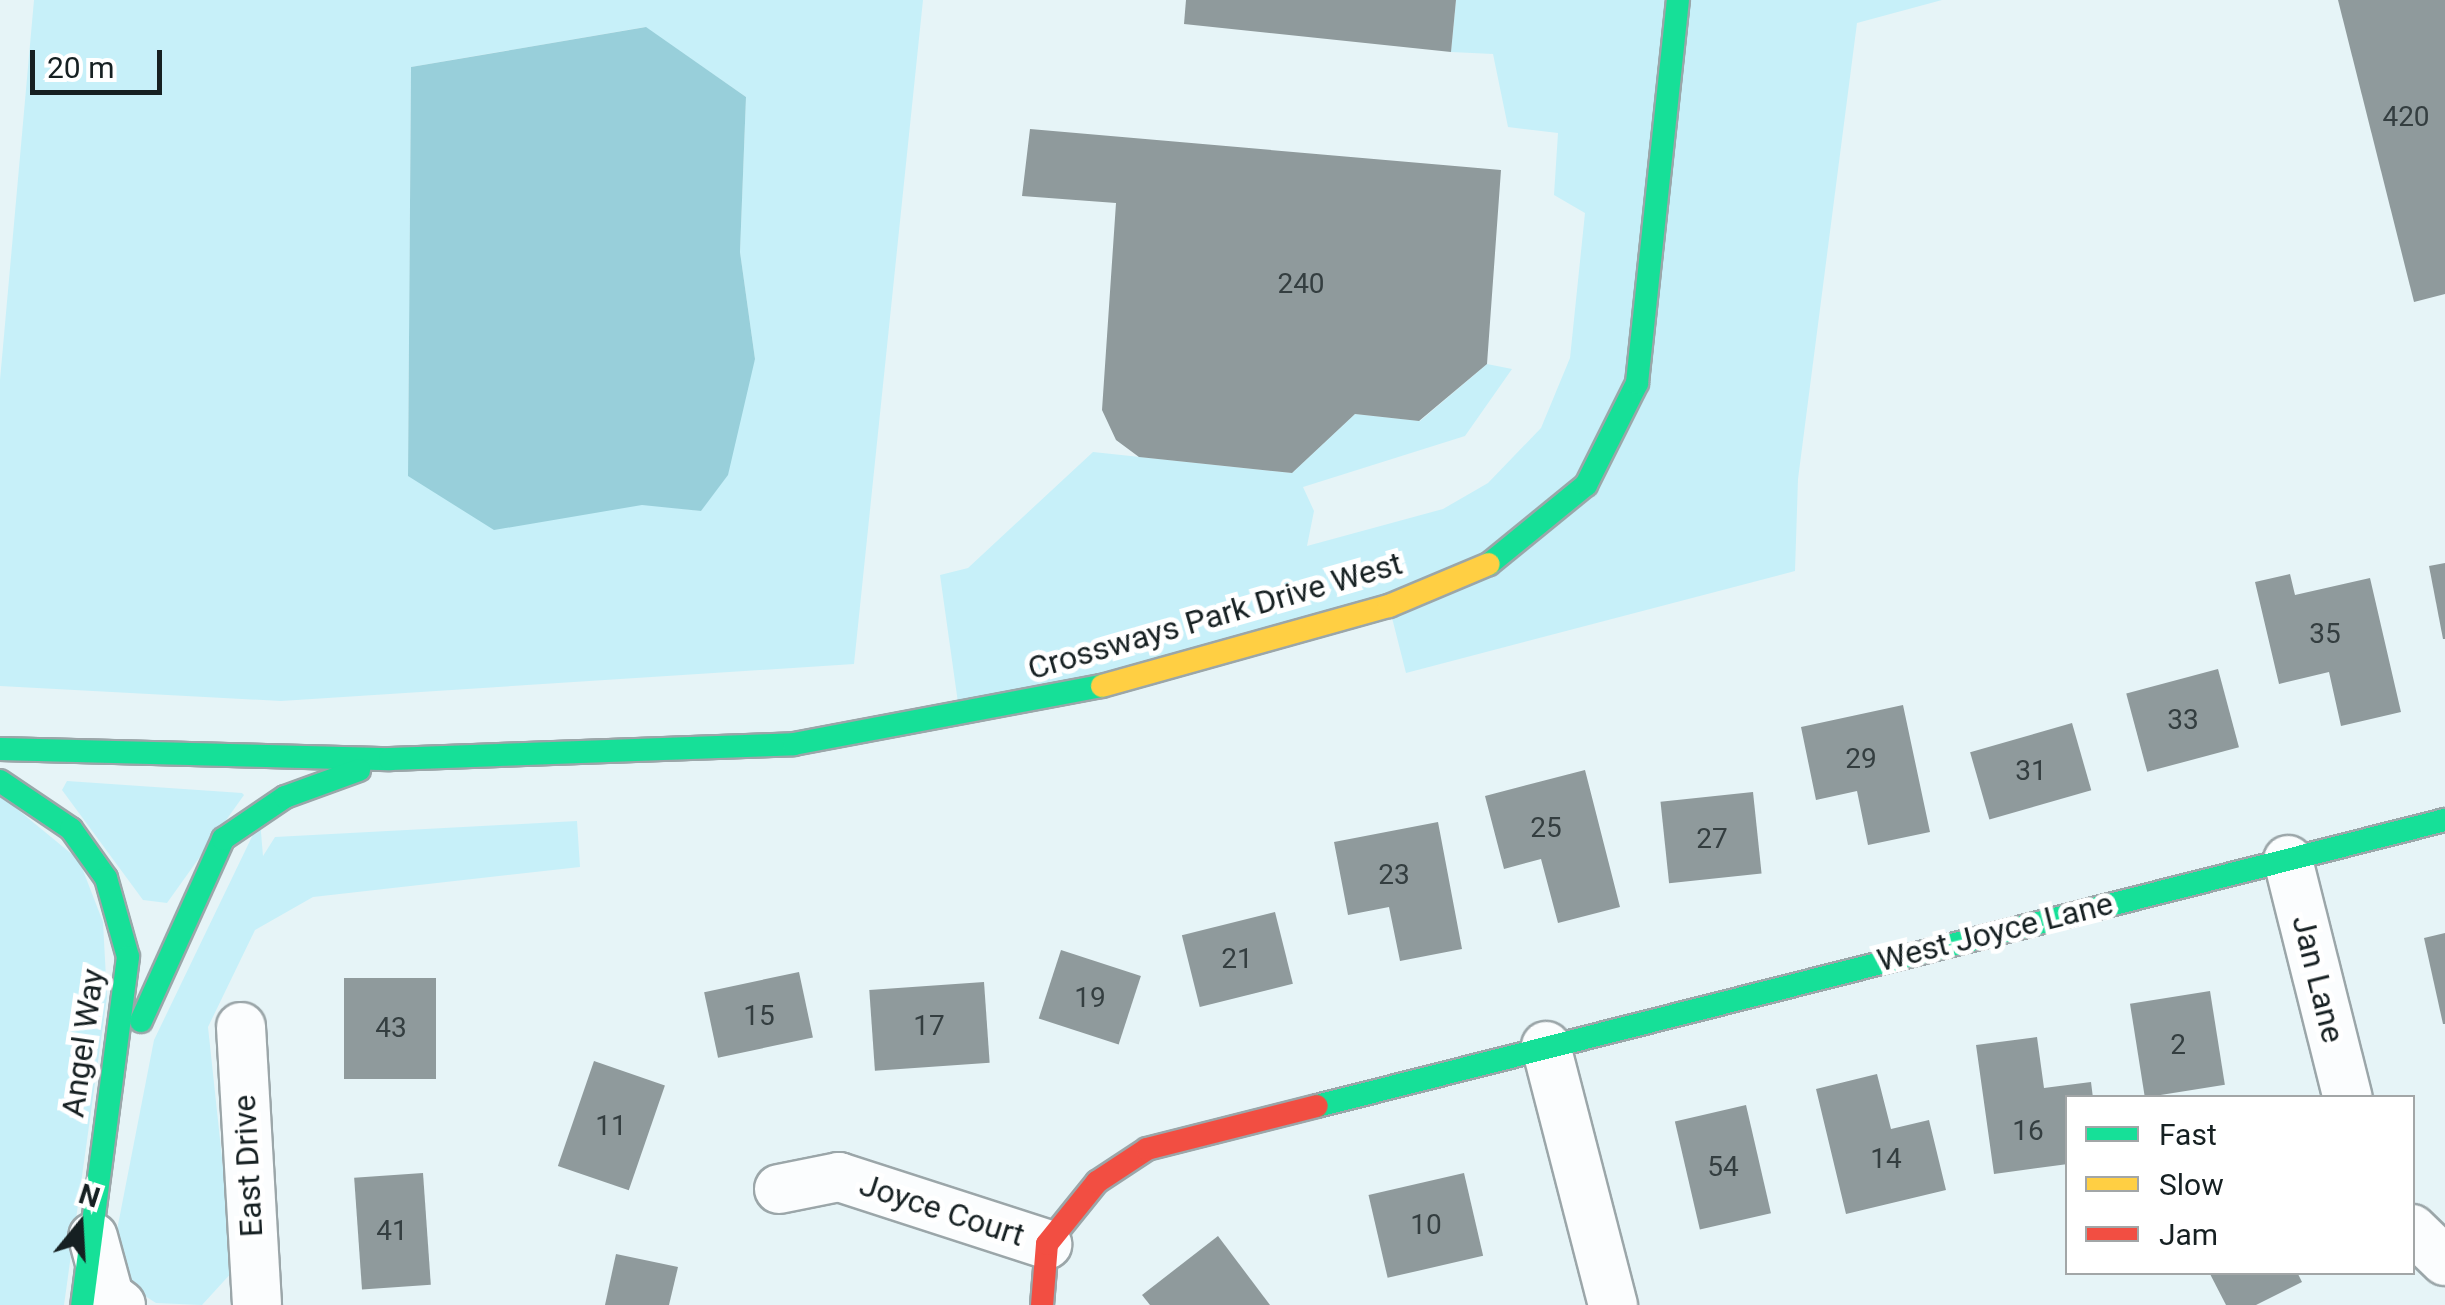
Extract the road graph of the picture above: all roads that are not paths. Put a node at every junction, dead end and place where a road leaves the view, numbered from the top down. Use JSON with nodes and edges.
{"nodes":[{"id":1,"x":1678,"y":0,"type":"edge"},
{"id":2,"x":0,"y":750,"type":"edge"},
{"id":3,"x":390,"y":759,"type":"junction"},
{"id":4,"x":0,"y":781,"type":"edge"},
{"id":5,"x":2445,"y":820,"type":"edge"},
{"id":6,"x":2288,"y":860,"type":"junction"},
{"id":7,"x":241,"y":1027,"type":"dead end"},
{"id":8,"x":1546,"y":1046,"type":"junction"},
{"id":9,"x":2347,"y":1095,"type":"edge"},
{"id":10,"x":104,"y":1137,"type":"junction"},
{"id":11,"x":779,"y":1190,"type":"dead end"},
{"id":12,"x":91,"y":1232,"type":"junction"},
{"id":13,"x":2415,"y":1232,"type":"edge"},
{"id":14,"x":1047,"y":1244,"type":"junction"},
{"id":15,"x":2445,"y":1262,"type":"edge"},
{"id":16,"x":82,"y":1305,"type":"edge"},
{"id":17,"x":121,"y":1305,"type":"edge"},
{"id":18,"x":257,"y":1305,"type":"edge"},
{"id":19,"x":1042,"y":1305,"type":"edge"},
{"id":20,"x":1613,"y":1305,"type":"edge"}],
"edges":[{"from":1,"to":3,"type":"street","name":"Crossways Park Drive West"},
{"from":2,"to":3,"type":"street","name":"Crossways Park Drive West"},
{"from":3,"to":10,"type":"street","name":"Crossways Park Drive West"},
{"from":4,"to":10,"type":"street","name":"Angel Way"},
{"from":5,"to":6,"type":"street","name":"West Joyce Lane"},
{"from":6,"to":8,"type":"street","name":"West Joyce Lane"},
{"from":6,"to":9,"type":"street","name":"Jan Lane"},
{"from":7,"to":18,"type":"street","name":"East Drive"},
{"from":8,"to":14,"type":"street","name":"West Joyce Lane"},
{"from":8,"to":20,"type":"street"},
{"from":10,"to":12,"type":"street","name":"Angel Way"},
{"from":11,"to":14,"type":"street","name":"Joyce Court"},
{"from":12,"to":16,"type":"street","name":"Angel Way"},
{"from":12,"to":17,"type":"street"},
{"from":13,"to":15,"type":"street"},
{"from":14,"to":19,"type":"street"}]}
